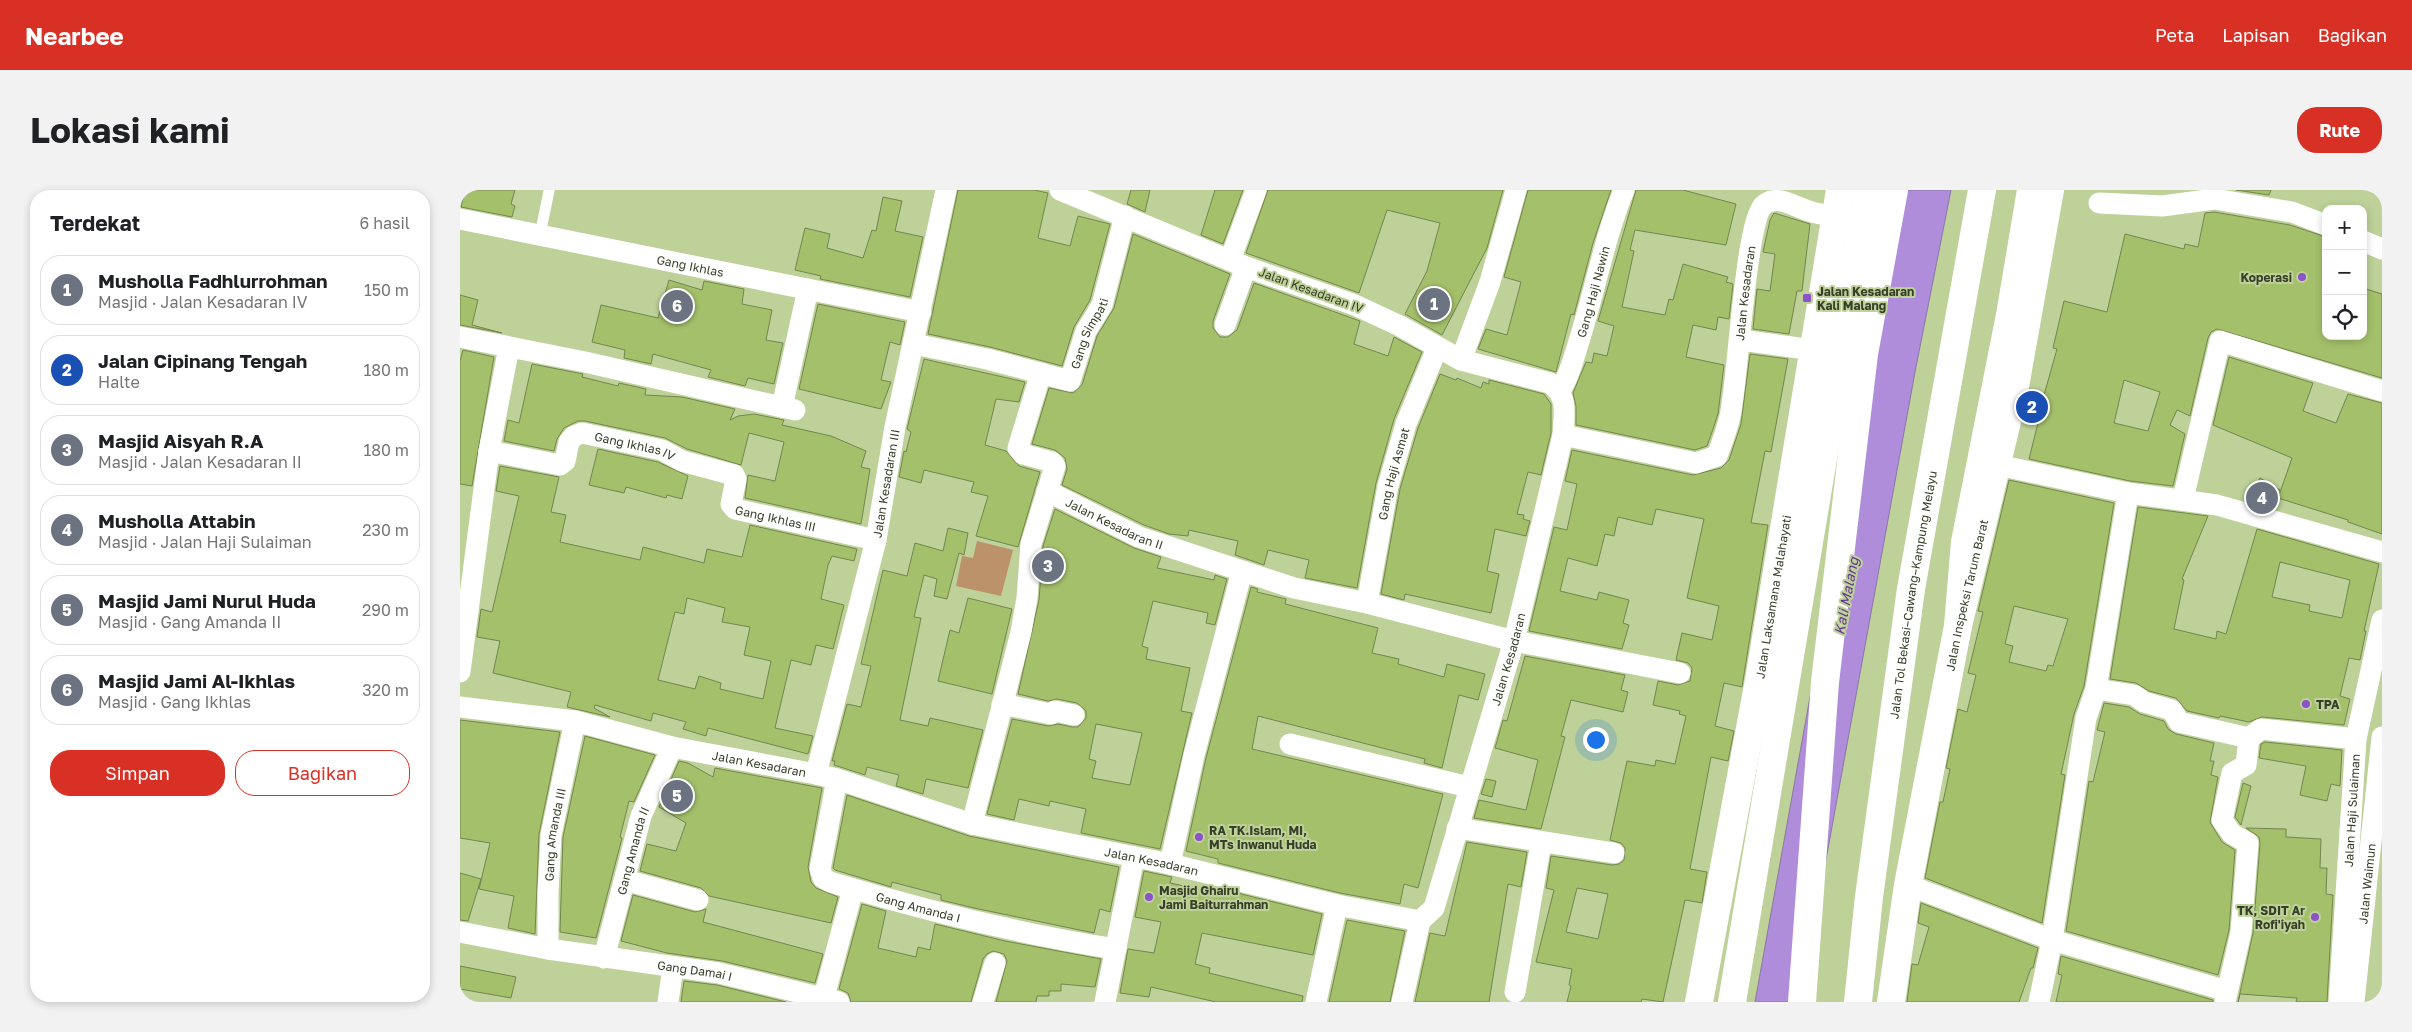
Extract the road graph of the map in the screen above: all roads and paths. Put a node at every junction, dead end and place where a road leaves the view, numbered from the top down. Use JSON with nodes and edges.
{"nodes":[{"id":1,"x":946,"y":190,"type":"edge"},
{"id":2,"x":1060,"y":190,"type":"edge"},
{"id":3,"x":1256,"y":190,"type":"edge"},
{"id":4,"x":1516,"y":190,"type":"edge"},
{"id":5,"x":1624,"y":190,"type":"edge"},
{"id":6,"x":1868,"y":190,"type":"edge"},
{"id":7,"x":1894,"y":190,"type":"edge"},
{"id":8,"x":1982,"y":190,"type":"edge"},
{"id":9,"x":2031,"y":190,"type":"edge"},
{"id":10,"x":2050,"y":190,"type":"edge"},
{"id":11,"x":549,"y":191,"type":"dead end"},
{"id":12,"x":1837,"y":203,"type":"edge"},
{"id":13,"x":2099,"y":203,"type":"dead end"},
{"id":14,"x":1124,"y":216,"type":"junction"},
{"id":15,"x":460,"y":219,"type":"edge"},
{"id":16,"x":2322,"y":224,"type":"edge"},
{"id":17,"x":540,"y":235,"type":"junction"},
{"id":18,"x":2367,"y":242,"type":"edge"},
{"id":19,"x":2382,"y":248,"type":"edge"},
{"id":20,"x":1238,"y":263,"type":"junction"},
{"id":21,"x":808,"y":289,"type":"junction"},
{"id":22,"x":921,"y":312,"type":"junction"},
{"id":23,"x":1225,"y":325,"type":"dead end"},
{"id":24,"x":460,"y":337,"type":"edge"},
{"id":25,"x":1741,"y":340,"type":"junction"},
{"id":26,"x":914,"y":344,"type":"junction"},
{"id":27,"x":510,"y":347,"type":"junction"},
{"id":28,"x":1437,"y":348,"type":"junction"},
{"id":29,"x":1813,"y":350,"type":"junction"},
{"id":30,"x":1461,"y":360,"type":"junction"},
{"id":31,"x":1041,"y":372,"type":"junction"},
{"id":32,"x":2382,"y":391,"type":"edge"},
{"id":33,"x":1560,"y":392,"type":"junction"},
{"id":34,"x":1563,"y":435,"type":"junction"},
{"id":35,"x":489,"y":451,"type":"junction"},
{"id":36,"x":682,"y":461,"type":"joint"},
{"id":37,"x":1998,"y":465,"type":"junction"},
{"id":38,"x":1047,"y":491,"type":"junction"},
{"id":39,"x":2128,"y":493,"type":"junction"},
{"id":40,"x":2183,"y":499,"type":"junction"},
{"id":41,"x":876,"y":540,"type":"junction"},
{"id":42,"x":2382,"y":552,"type":"edge"},
{"id":43,"x":1242,"y":571,"type":"junction"},
{"id":44,"x":1367,"y":603,"type":"junction"},
{"id":45,"x":2382,"y":620,"type":"edge"},
{"id":46,"x":1958,"y":626,"type":"junction"},
{"id":47,"x":1514,"y":642,"type":"junction"},
{"id":48,"x":460,"y":672,"type":"edge"},
{"id":49,"x":1680,"y":673,"type":"dead end"},
{"id":50,"x":2096,"y":689,"type":"junction"},
{"id":51,"x":1002,"y":704,"type":"junction"},
{"id":52,"x":460,"y":707,"type":"edge"},
{"id":53,"x":1074,"y":715,"type":"dead end"},
{"id":54,"x":575,"y":721,"type":"junction"},
{"id":55,"x":2382,"y":737,"type":"edge"},
{"id":56,"x":2249,"y":738,"type":"junction"},
{"id":57,"x":2356,"y":739,"type":"junction"},
{"id":58,"x":1290,"y":744,"type":"dead end"},
{"id":59,"x":672,"y":748,"type":"junction"},
{"id":60,"x":816,"y":774,"type":"junction"},
{"id":61,"x":837,"y":779,"type":"junction"},
{"id":62,"x":1469,"y":787,"type":"junction"},
{"id":63,"x":972,"y":824,"type":"junction"},
{"id":64,"x":1456,"y":828,"type":"junction"},
{"id":65,"x":1541,"y":843,"type":"junction"},
{"id":66,"x":1614,"y":853,"type":"dead end"},
{"id":67,"x":1134,"y":857,"type":"junction"},
{"id":68,"x":1170,"y":864,"type":"junction"},
{"id":69,"x":625,"y":880,"type":"junction"},
{"id":70,"x":1908,"y":885,"type":"junction"},
{"id":71,"x":853,"y":889,"type":"junction"},
{"id":72,"x":698,"y":900,"type":"dead end"},
{"id":73,"x":1337,"y":905,"type":"junction"},
{"id":74,"x":1420,"y":921,"type":"junction"},
{"id":75,"x":460,"y":932,"type":"edge"},
{"id":76,"x":2052,"y":940,"type":"junction"},
{"id":77,"x":548,"y":949,"type":"junction"},
{"id":78,"x":1116,"y":949,"type":"junction"},
{"id":79,"x":604,"y":958,"type":"junction"},
{"id":80,"x":995,"y":963,"type":"dead end"},
{"id":81,"x":673,"y":967,"type":"junction"},
{"id":82,"x":1515,"y":992,"type":"dead end"},
{"id":83,"x":2226,"y":996,"type":"edge"},
{"id":84,"x":832,"y":1000,"type":"edge"},
{"id":85,"x":668,"y":1002,"type":"edge"},
{"id":86,"x":983,"y":1002,"type":"edge"},
{"id":87,"x":1106,"y":1002,"type":"edge"},
{"id":88,"x":1316,"y":1002,"type":"edge"},
{"id":89,"x":1402,"y":1002,"type":"edge"},
{"id":90,"x":1698,"y":1002,"type":"edge"},
{"id":91,"x":1732,"y":1002,"type":"edge"},
{"id":92,"x":1802,"y":1002,"type":"edge"},
{"id":93,"x":1858,"y":1002,"type":"edge"},
{"id":94,"x":1891,"y":1002,"type":"edge"},
{"id":95,"x":2039,"y":1002,"type":"edge"},
{"id":96,"x":2339,"y":1002,"type":"edge"},
{"id":97,"x":2354,"y":1002,"type":"edge"}],
"edges":[{"from":1,"to":22,"type":"street","name":"Jalan Kesadaran III"},
{"from":2,"to":14,"type":"street","name":"Jalan Kesadaran IV"},
{"from":3,"to":20,"type":"street"},
{"from":4,"to":30,"type":"street"},
{"from":5,"to":33,"type":"street","name":"Gang Haji Nawin"},
{"from":6,"to":91,"type":"main road"},
{"from":7,"to":92,"type":"main road"},
{"from":8,"to":93,"type":"main road","name":"Jalan Tol Bekasi–Cawang–Kampung Melayu"},
{"from":9,"to":46,"type":"main road"},
{"from":10,"to":37,"type":"main road","name":"Jalan Inspeksi Tarum Barat"},
{"from":11,"to":17,"type":"lane"},
{"from":12,"to":25,"type":"street","name":"Jalan Kesadaran"},
{"from":12,"to":29,"type":"main road","name":"Jalan Laksamana Malahayati"},
{"from":13,"to":16,"type":"street"},
{"from":14,"to":20,"type":"street","name":"Jalan Kesadaran IV"},
{"from":14,"to":31,"type":"street","name":"Gang Simpati"},
{"from":15,"to":17,"type":"street","name":"Gang Ikhlas"},
{"from":17,"to":21,"type":"street","name":"Gang Ikhlas"},
{"from":18,"to":19,"type":"street"},
{"from":20,"to":23,"type":"street"},
{"from":20,"to":28,"type":"street","name":"Jalan Kesadaran IV"},
{"from":21,"to":22,"type":"street","name":"Gang Ikhlas"},
{"from":21,"to":27,"type":"street"},
{"from":22,"to":26,"type":"street","name":"Jalan Kesadaran III"},
{"from":24,"to":27,"type":"street"},
{"from":25,"to":29,"type":"street"},
{"from":25,"to":34,"type":"street","name":"Jalan Kesadaran"},
{"from":26,"to":31,"type":"street","name":"Gang Simpati"},
{"from":26,"to":41,"type":"street","name":"Jalan Kesadaran III"},
{"from":27,"to":35,"type":"street"},
{"from":28,"to":30,"type":"street","name":"Jalan Kesadaran IV"},
{"from":28,"to":44,"type":"street","name":"Gang Haji Asmat"},
{"from":29,"to":90,"type":"main road","name":"Jalan Laksamana Malahayati"},
{"from":30,"to":33,"type":"street","name":"Jalan Kesadaran IV"},
{"from":31,"to":38,"type":"street"},
{"from":32,"to":40,"type":"street"},
{"from":33,"to":34,"type":"street","name":"Jalan Kesadaran"},
{"from":34,"to":47,"type":"street","name":"Jalan Kesadaran"},
{"from":35,"to":36,"type":"street","name":"Gang Ikhlas IV"},
{"from":35,"to":48,"type":"street"},
{"from":36,"to":41,"type":"street","name":"Gang Ikhlas III"},
{"from":37,"to":39,"type":"street"},
{"from":37,"to":46,"type":"main road","name":"Jalan Inspeksi Tarum Barat"},
{"from":38,"to":43,"type":"street","name":"Jalan Kesadaran II"},
{"from":38,"to":51,"type":"street"},
{"from":39,"to":40,"type":"street"},
{"from":39,"to":50,"type":"street"},
{"from":40,"to":42,"type":"street"},
{"from":41,"to":60,"type":"street","name":"Jalan Kesadaran III"},
{"from":43,"to":44,"type":"street","name":"Jalan Kesadaran II"},
{"from":43,"to":68,"type":"street"},
{"from":44,"to":47,"type":"street","name":"Jalan Kesadaran II"},
{"from":45,"to":57,"type":"street","name":"Jalan Haji Sulaiman"},
{"from":46,"to":70,"type":"main road","name":"Jalan Inspeksi Tarum Barat"},
{"from":47,"to":49,"type":"street","name":"Jalan Kesadaran II"},
{"from":47,"to":62,"type":"street","name":"Jalan Kesadaran"},
{"from":50,"to":56,"type":"street"},
{"from":50,"to":76,"type":"street"},
{"from":51,"to":53,"type":"street"},
{"from":51,"to":63,"type":"street"},
{"from":52,"to":54,"type":"street","name":"Jalan Kesadaran"},
{"from":54,"to":59,"type":"street","name":"Jalan Kesadaran"},
{"from":54,"to":77,"type":"street","name":"Gang Amanda III"},
{"from":55,"to":97,"type":"street","name":"Jalan Waimun"},
{"from":56,"to":57,"type":"street"},
{"from":56,"to":83,"type":"street"},
{"from":57,"to":96,"type":"street","name":"Jalan Haji Sulaiman"},
{"from":58,"to":62,"type":"street"},
{"from":59,"to":60,"type":"street","name":"Jalan Kesadaran"},
{"from":59,"to":69,"type":"street","name":"Gang Amanda II"},
{"from":60,"to":61,"type":"street","name":"Jalan Kesadaran"},
{"from":61,"to":63,"type":"street","name":"Jalan Kesadaran"},
{"from":61,"to":71,"type":"street","name":"Gang Amanda I"},
{"from":62,"to":64,"type":"street","name":"Jalan Kesadaran"},
{"from":63,"to":67,"type":"street","name":"Jalan Kesadaran"},
{"from":64,"to":65,"type":"street"},
{"from":64,"to":74,"type":"street","name":"Jalan Kesadaran"},
{"from":65,"to":66,"type":"street"},
{"from":65,"to":82,"type":"street"},
{"from":67,"to":68,"type":"street","name":"Jalan Kesadaran"},
{"from":67,"to":78,"type":"street"},
{"from":68,"to":73,"type":"street","name":"Jalan Kesadaran"},
{"from":69,"to":72,"type":"street"},
{"from":69,"to":79,"type":"street","name":"Gang Amanda II"},
{"from":70,"to":76,"type":"street"},
{"from":70,"to":94,"type":"main road","name":"Jalan Inspeksi Tarum Barat"},
{"from":71,"to":78,"type":"street","name":"Gang Amanda I"},
{"from":71,"to":84,"type":"street"},
{"from":73,"to":74,"type":"street","name":"Jalan Kesadaran"},
{"from":73,"to":88,"type":"street"},
{"from":74,"to":89,"type":"street"},
{"from":75,"to":77,"type":"street","name":"Gang Damai I"},
{"from":76,"to":83,"type":"street"},
{"from":76,"to":95,"type":"street"},
{"from":77,"to":79,"type":"street","name":"Gang Damai I"},
{"from":78,"to":87,"type":"street"},
{"from":79,"to":81,"type":"street","name":"Gang Damai I"},
{"from":80,"to":86,"type":"street"},
{"from":81,"to":84,"type":"street","name":"Gang Damai I"},
{"from":81,"to":85,"type":"street"}]}
